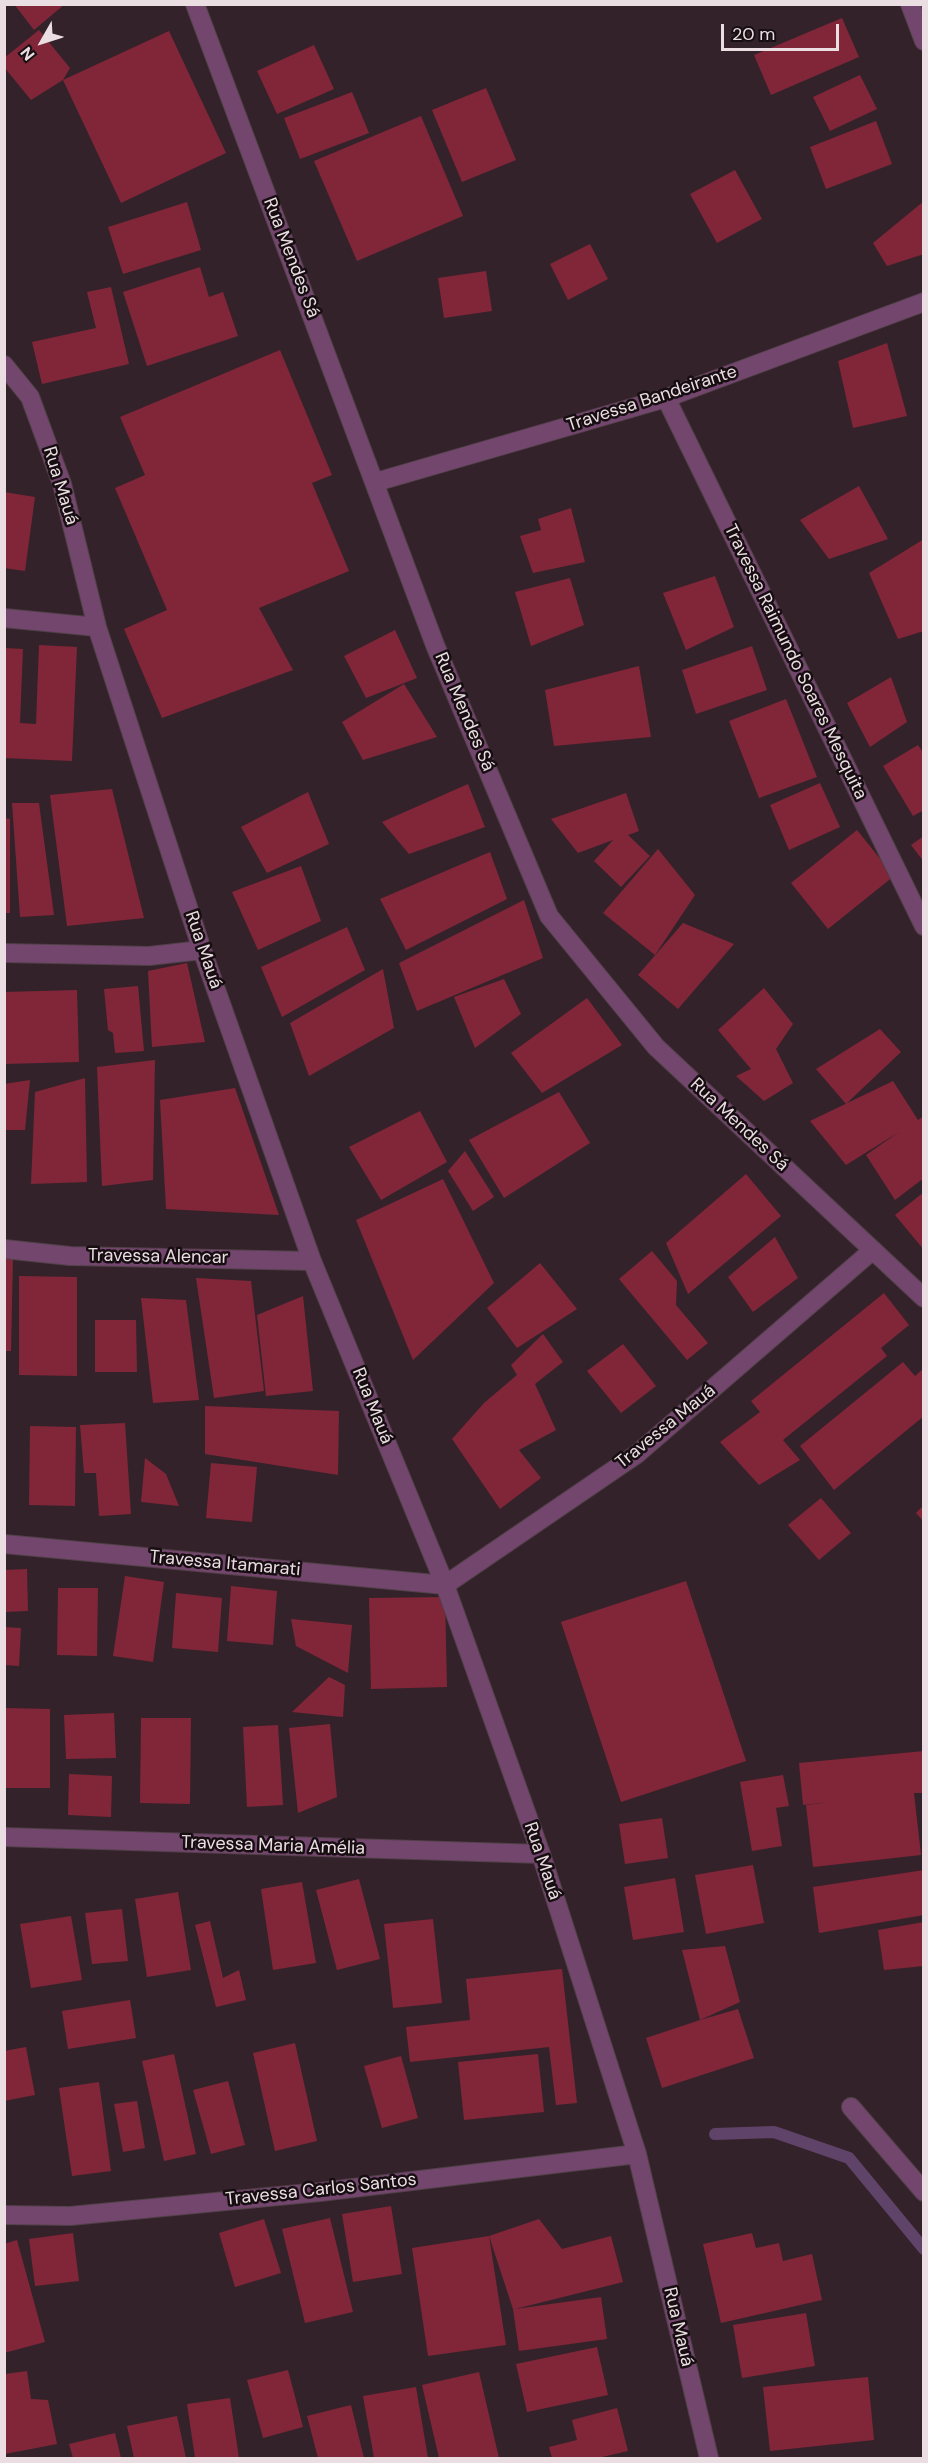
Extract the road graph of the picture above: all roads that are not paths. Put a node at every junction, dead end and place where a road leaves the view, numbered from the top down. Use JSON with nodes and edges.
{"nodes":[{"id":1,"x":195,"y":4,"type":"edge"},
{"id":2,"x":910,"y":4,"type":"edge"},
{"id":3,"x":924,"y":41,"type":"edge"},
{"id":4,"x":924,"y":302,"type":"edge"},
{"id":5,"x":4,"y":365,"type":"edge"},
{"id":6,"x":666,"y":398,"type":"junction"},
{"id":7,"x":376,"y":482,"type":"junction"},
{"id":8,"x":4,"y":618,"type":"edge"},
{"id":9,"x":97,"y":627,"type":"junction"},
{"id":10,"x":924,"y":926,"type":"edge"},
{"id":11,"x":202,"y":950,"type":"junction"},
{"id":12,"x":4,"y":953,"type":"edge"},
{"id":13,"x":4,"y":1249,"type":"edge"},
{"id":14,"x":873,"y":1250,"type":"junction"},
{"id":15,"x":312,"y":1260,"type":"junction"},
{"id":16,"x":924,"y":1298,"type":"edge"},
{"id":17,"x":4,"y":1544,"type":"edge"},
{"id":18,"x":445,"y":1585,"type":"junction"},
{"id":19,"x":4,"y":1837,"type":"edge"},
{"id":20,"x":541,"y":1854,"type":"junction"},
{"id":21,"x":852,"y":2107,"type":"dead end"},
{"id":22,"x":637,"y":2154,"type":"junction"},
{"id":23,"x":924,"y":2192,"type":"edge"},
{"id":24,"x":4,"y":2215,"type":"edge"},
{"id":25,"x":709,"y":2458,"type":"edge"}],
"edges":[{"from":1,"to":7,"type":"street","name":"Rua Mendes Sá"},
{"from":2,"to":3,"type":"street"},
{"from":4,"to":6,"type":"street","name":"Travessa Bandeirante"},
{"from":5,"to":9,"type":"street","name":"Rua Mauá"},
{"from":6,"to":7,"type":"street","name":"Travessa Bandeirante"},
{"from":6,"to":10,"type":"street","name":"Travessa Raimundo Soares Mesquita"},
{"from":7,"to":14,"type":"street","name":"Rua Mendes Sá"},
{"from":8,"to":9,"type":"street"},
{"from":9,"to":11,"type":"street","name":"Rua Mauá"},
{"from":11,"to":12,"type":"street"},
{"from":11,"to":15,"type":"street","name":"Rua Mauá"},
{"from":13,"to":15,"type":"street","name":"Travessa Alencar"},
{"from":14,"to":16,"type":"street","name":"Rua Mendes Sá"},
{"from":14,"to":18,"type":"street","name":"Travessa Mauá"},
{"from":15,"to":18,"type":"street","name":"Rua Mauá"},
{"from":17,"to":18,"type":"street","name":"Travessa Itamarati"},
{"from":18,"to":20,"type":"street","name":"Rua Mauá"},
{"from":19,"to":20,"type":"street","name":"Travessa Maria Amélia"},
{"from":20,"to":22,"type":"street","name":"Rua Mauá"},
{"from":21,"to":23,"type":"street"},
{"from":22,"to":24,"type":"street","name":"Travessa Carlos Santos"},
{"from":22,"to":25,"type":"street","name":"Rua Mauá"}]}
